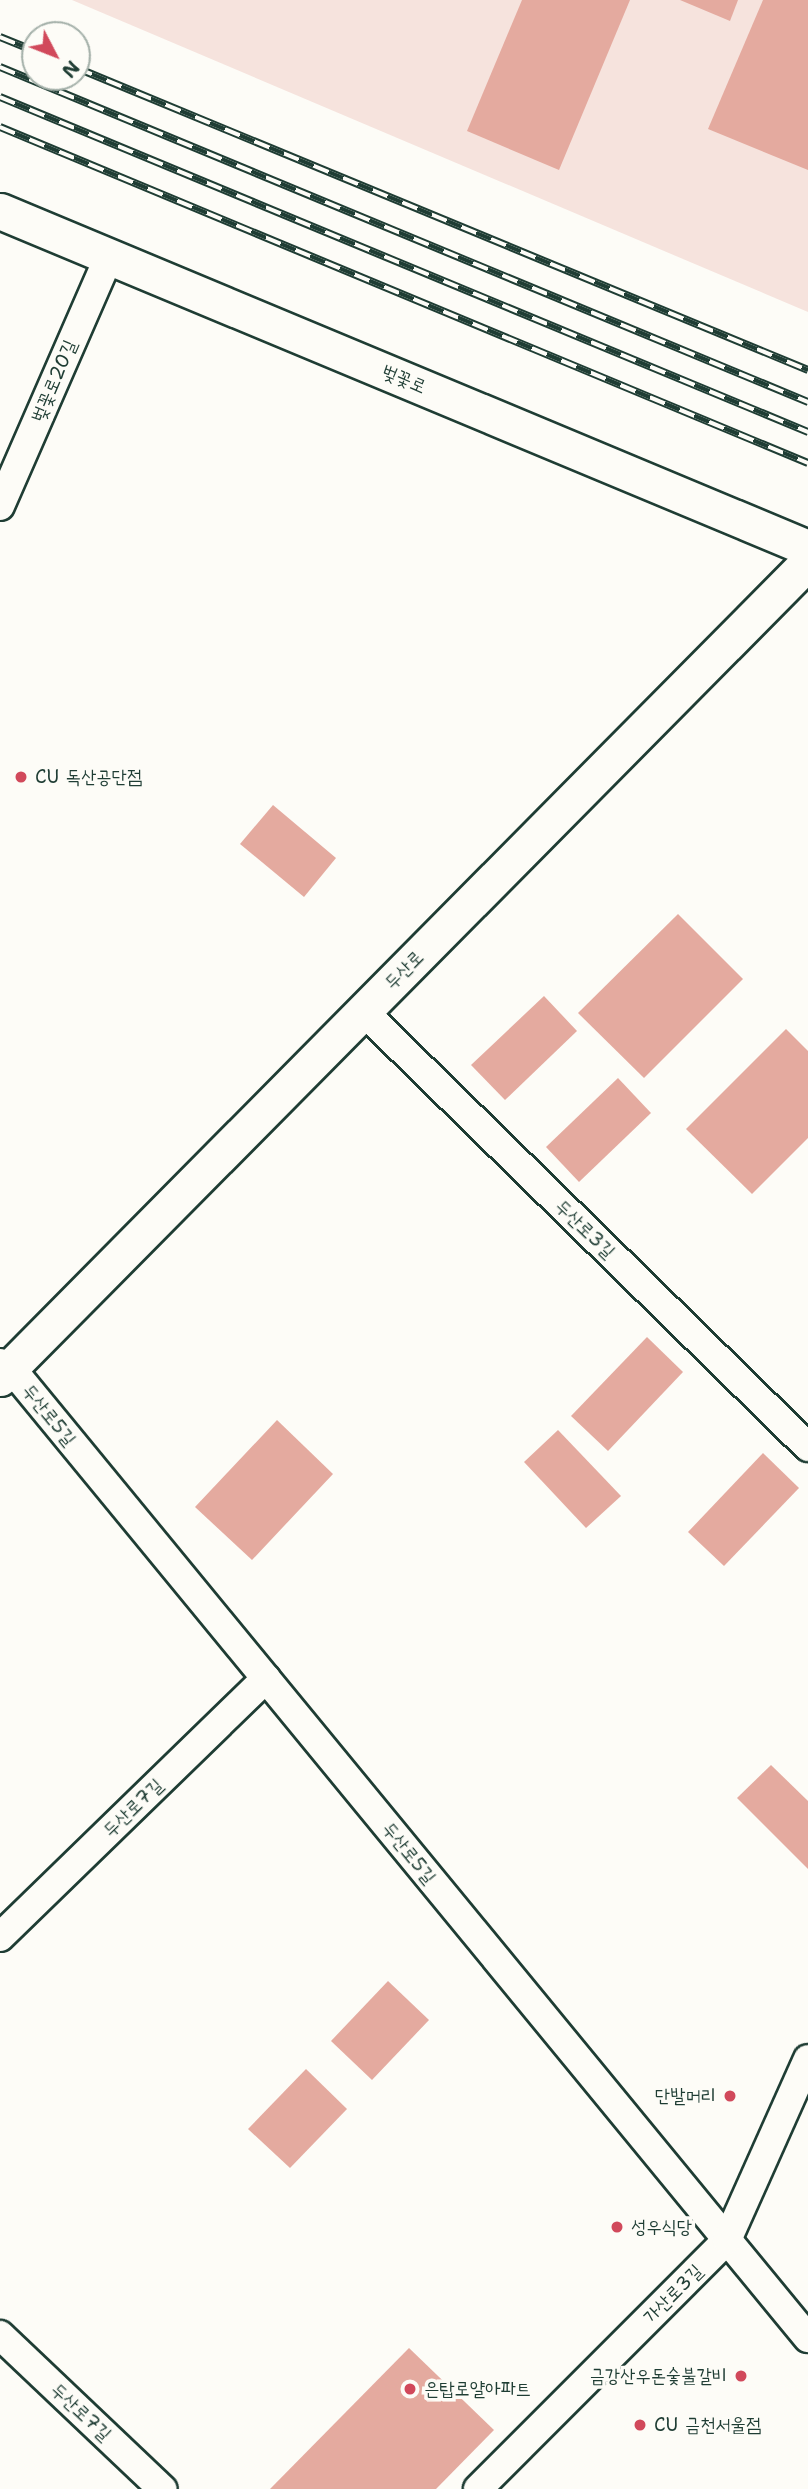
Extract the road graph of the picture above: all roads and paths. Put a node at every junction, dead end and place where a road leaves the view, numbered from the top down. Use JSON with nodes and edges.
{"nodes":[{"id":1,"x":0,"y":211,"type":"edge"},
{"id":2,"x":109,"y":256,"type":"junction"},
{"id":3,"x":0,"y":506,"type":"edge"},
{"id":4,"x":808,"y":548,"type":"edge"},
{"id":5,"x":808,"y":562,"type":"edge"},
{"id":6,"x":363,"y":1011,"type":"junction"},
{"id":7,"x":3,"y":1369,"type":"edge"},
{"id":8,"x":808,"y":1447,"type":"edge"},
{"id":9,"x":266,"y":1678,"type":"junction"},
{"id":10,"x":0,"y":1937,"type":"edge"},
{"id":11,"x":808,"y":2059,"type":"edge"},
{"id":12,"x":727,"y":2240,"type":"junction"},
{"id":13,"x":0,"y":2335,"type":"edge"},
{"id":14,"x":808,"y":2338,"type":"edge"},
{"id":15,"x":162,"y":2489,"type":"edge"},
{"id":16,"x":478,"y":2489,"type":"edge"}],
"edges":[{"from":1,"to":2,"type":"street","name":"벚꽃로"},
{"from":2,"to":3,"type":"street","name":"벚꽃로20길"},
{"from":2,"to":4,"type":"street","name":"벚꽃로"},
{"from":5,"to":6,"type":"street","name":"두산로"},
{"from":6,"to":7,"type":"street","name":"두산로"},
{"from":6,"to":8,"type":"street","name":"두산로3길"},
{"from":7,"to":9,"type":"street","name":"두산로5길"},
{"from":9,"to":10,"type":"street","name":"두산로7길"},
{"from":9,"to":12,"type":"street","name":"두산로5길"},
{"from":11,"to":12,"type":"street","name":"가산로3길"},
{"from":12,"to":14,"type":"street","name":"두산로5길"},
{"from":12,"to":16,"type":"street","name":"가산로3길"},
{"from":13,"to":15,"type":"street","name":"두산로7길"}]}
